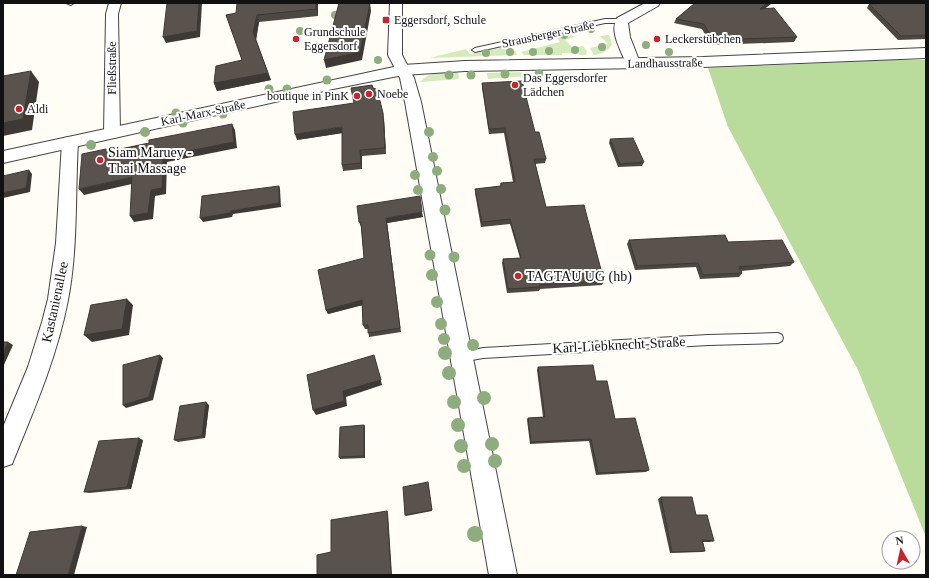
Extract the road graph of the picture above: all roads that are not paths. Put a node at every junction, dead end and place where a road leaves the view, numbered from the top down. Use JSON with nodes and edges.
{"nodes":[{"id":1,"x":115,"y":3,"type":"edge"},
{"id":2,"x":396,"y":3,"type":"edge"},
{"id":3,"x":654,"y":3,"type":"edge"},
{"id":4,"x":622,"y":21,"type":"junction"},
{"id":5,"x":475,"y":50,"type":"dead end"},
{"id":6,"x":926,"y":53,"type":"edge"},
{"id":7,"x":633,"y":63,"type":"junction"},
{"id":8,"x":403,"y":70,"type":"junction"},
{"id":9,"x":410,"y":93,"type":"junction"},
{"id":10,"x":386,"y":96,"type":"dead end"},
{"id":11,"x":112,"y":133,"type":"junction"},
{"id":12,"x":70,"y":142,"type":"junction"},
{"id":13,"x":3,"y":157,"type":"edge"},
{"id":14,"x":778,"y":338,"type":"dead end"},
{"id":15,"x":461,"y":357,"type":"junction"},
{"id":16,"x":3,"y":455,"type":"edge"},
{"id":17,"x":503,"y":575,"type":"edge"}],
"edges":[{"from":1,"to":11,"type":"street","name":"Fließstraße"},
{"from":2,"to":8,"type":"street"},
{"from":3,"to":4,"type":"street","name":"Strausberger Straße"},
{"from":4,"to":5,"type":"lane","name":"Strausberger Straße"},
{"from":4,"to":7,"type":"street"},
{"from":6,"to":7,"type":"street","name":"Landhausstraße"},
{"from":7,"to":8,"type":"street","name":"Landhausstraße"},
{"from":8,"to":9,"type":"street"},
{"from":8,"to":11,"type":"street","name":"Karl-Marx-Straße"},
{"from":9,"to":10,"type":"lane"},
{"from":9,"to":15,"type":"street"},
{"from":11,"to":12,"type":"street","name":"Karl-Marx-Straße"},
{"from":12,"to":13,"type":"street","name":"Karl-Marx-Straße"},
{"from":12,"to":16,"type":"street","name":"Kastanienallee"},
{"from":14,"to":15,"type":"lane","name":"Karl-Liebknecht-Straße"},
{"from":15,"to":17,"type":"street"}]}
